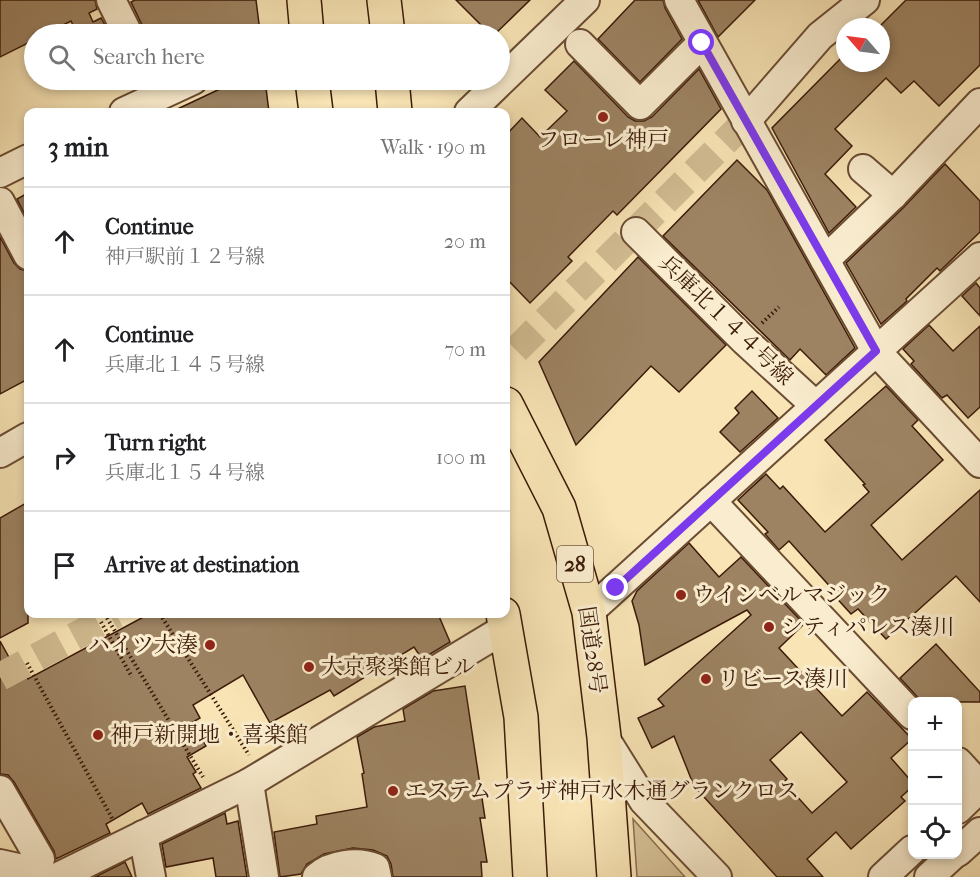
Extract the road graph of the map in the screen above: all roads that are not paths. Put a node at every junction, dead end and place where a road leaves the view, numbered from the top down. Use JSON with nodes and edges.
{"nodes":[{"id":1,"x":111,"y":0,"type":"edge"},
{"id":2,"x":384,"y":0,"type":"edge"},
{"id":3,"x":585,"y":0,"type":"edge"},
{"id":4,"x":679,"y":0,"type":"edge"},
{"id":5,"x":865,"y":0,"type":"edge"},
{"id":6,"x":123,"y":24,"type":"edge"},
{"id":7,"x":387,"y":24,"type":"edge"},
{"id":8,"x":702,"y":43,"type":"junction"},
{"id":9,"x":580,"y":44,"type":"dead end"},
{"id":10,"x":510,"y":72,"type":"edge"},
{"id":11,"x":151,"y":90,"type":"edge"},
{"id":12,"x":313,"y":90,"type":"edge"},
{"id":13,"x":393,"y":90,"type":"edge"},
{"id":14,"x":492,"y":90,"type":"edge"},
{"id":15,"x":980,"y":103,"type":"edge"},
{"id":16,"x":129,"y":108,"type":"edge"},
{"id":17,"x":316,"y":108,"type":"edge"},
{"id":18,"x":395,"y":108,"type":"edge"},
{"id":19,"x":473,"y":108,"type":"edge"},
{"id":20,"x":746,"y":121,"type":"junction"},
{"id":21,"x":24,"y":161,"type":"edge"},
{"id":22,"x":863,"y":169,"type":"dead end"},
{"id":23,"x":0,"y":173,"type":"edge"},
{"id":24,"x":893,"y":195,"type":"junction"},
{"id":25,"x":0,"y":202,"type":"edge"},
{"id":26,"x":636,"y":232,"type":"dead end"},
{"id":27,"x":24,"y":247,"type":"edge"},
{"id":28,"x":980,"y":257,"type":"edge"},
{"id":29,"x":825,"y":260,"type":"junction"},
{"id":30,"x":876,"y":351,"type":"junction"},
{"id":31,"x":816,"y":406,"type":"junction"},
{"id":32,"x":510,"y":412,"type":"edge"},
{"id":33,"x":24,"y":439,"type":"edge"},
{"id":34,"x":0,"y":453,"type":"edge"},
{"id":35,"x":980,"y":463,"type":"edge"},
{"id":36,"x":711,"y":501,"type":"junction"},
{"id":37,"x":589,"y":612,"type":"junction"},
{"id":38,"x":504,"y":621,"type":"edge"},
{"id":39,"x":908,"y":711,"type":"edge"},
{"id":40,"x":604,"y":737,"type":"junction"},
{"id":41,"x":962,"y":767,"type":"edge"},
{"id":42,"x":256,"y":779,"type":"junction"},
{"id":43,"x":980,"y":787,"type":"edge"},
{"id":44,"x":0,"y":790,"type":"edge"},
{"id":45,"x":961,"y":805,"type":"edge"},
{"id":46,"x":980,"y":832,"type":"edge"},
{"id":47,"x":135,"y":839,"type":"junction"},
{"id":48,"x":962,"y":848,"type":"edge"},
{"id":49,"x":908,"y":854,"type":"edge"},
{"id":50,"x":949,"y":859,"type":"edge"},
{"id":51,"x":0,"y":864,"type":"edge"},
{"id":52,"x":44,"y":875,"type":"edge"},
{"id":53,"x":151,"y":877,"type":"edge"},
{"id":54,"x":264,"y":877,"type":"edge"},
{"id":55,"x":317,"y":877,"type":"edge"},
{"id":56,"x":377,"y":877,"type":"edge"},
{"id":57,"x":530,"y":877,"type":"edge"},
{"id":58,"x":614,"y":877,"type":"edge"},
{"id":59,"x":717,"y":877,"type":"edge"},
{"id":60,"x":883,"y":877,"type":"edge"},
{"id":61,"x":929,"y":877,"type":"edge"}],
"edges":[{"from":1,"to":6,"type":"street"},
{"from":2,"to":7,"type":"highway"},
{"from":3,"to":10,"type":"street"},
{"from":4,"to":8,"type":"street"},
{"from":5,"to":20,"type":"street"},
{"from":8,"to":9,"type":"street"},
{"from":8,"to":20,"type":"street"},
{"from":11,"to":16,"type":"street"},
{"from":12,"to":17,"type":"highway"},
{"from":13,"to":18,"type":"highway"},
{"from":14,"to":19,"type":"street"},
{"from":15,"to":24,"type":"street"},
{"from":20,"to":29,"type":"street"},
{"from":21,"to":23,"type":"street"},
{"from":22,"to":24,"type":"street"},
{"from":24,"to":29,"type":"street"},
{"from":25,"to":27,"type":"street"},
{"from":26,"to":31,"type":"street","name":"兵庫北１４４号線"},
{"from":28,"to":30,"type":"street"},
{"from":29,"to":30,"type":"street"},
{"from":30,"to":31,"type":"street"},
{"from":30,"to":35,"type":"street"},
{"from":31,"to":36,"type":"street"},
{"from":32,"to":37,"type":"highway","name":"国道28号","number":"28"},
{"from":33,"to":34,"type":"street"},
{"from":36,"to":37,"type":"street"},
{"from":36,"to":39,"type":"street"},
{"from":37,"to":40,"type":"highway","name":"国道28号","number":"28"},
{"from":38,"to":42,"type":"street"},
{"from":38,"to":57,"type":"highway"},
{"from":40,"to":58,"type":"highway","name":"国道28号","number":"28"},
{"from":40,"to":59,"type":"street"},
{"from":41,"to":43,"type":"street"},
{"from":42,"to":47,"type":"street"},
{"from":42,"to":54,"type":"street"},
{"from":43,"to":45,"type":"street"},
{"from":44,"to":52,"type":"street"},
{"from":46,"to":48,"type":"street"},
{"from":47,"to":52,"type":"street"},
{"from":47,"to":53,"type":"street"},
{"from":49,"to":60,"type":"street"},
{"from":50,"to":61,"type":"street"},
{"from":51,"to":52,"type":"street"},
{"from":55,"to":56,"type":"street"}]}
